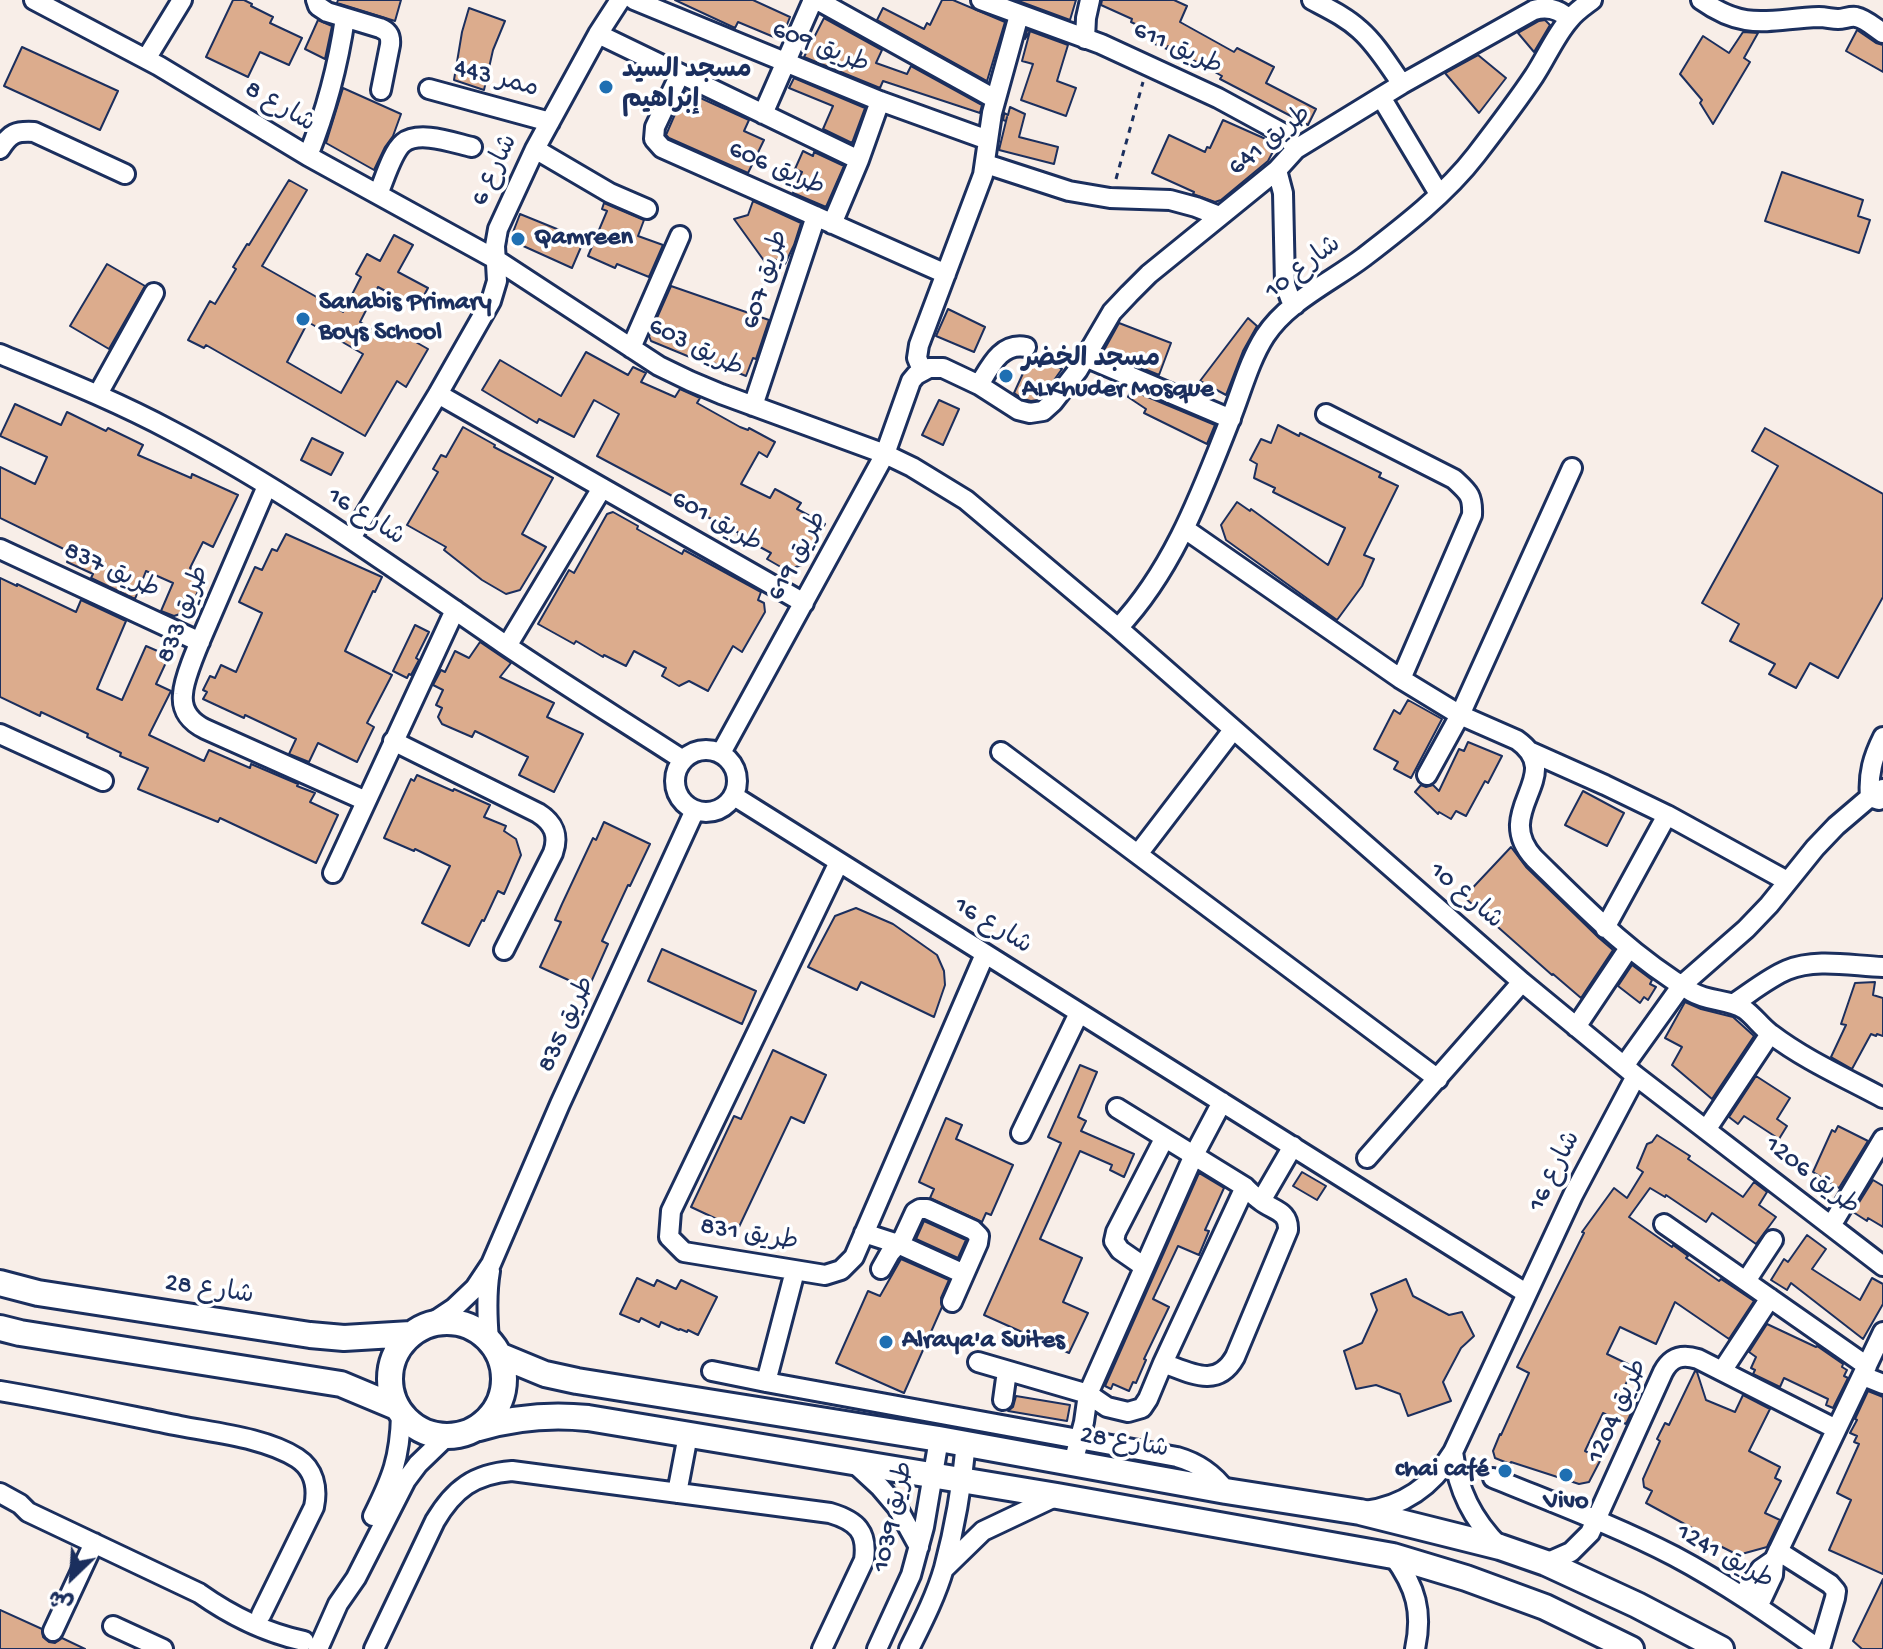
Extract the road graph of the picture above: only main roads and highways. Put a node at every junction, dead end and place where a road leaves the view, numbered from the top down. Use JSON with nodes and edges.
{"nodes":[{"id":1,"x":0,"y":1283,"type":"edge"},
{"id":2,"x":0,"y":1328,"type":"edge"},
{"id":3,"x":421,"y":1329,"type":"junction"},
{"id":4,"x":494,"y":1348,"type":"junction"},
{"id":5,"x":399,"y":1411,"type":"junction"},
{"id":6,"x":479,"y":1428,"type":"junction"},
{"id":7,"x":1627,"y":1647,"type":"edge"},
{"id":8,"x":1721,"y":1649,"type":"edge"}],
"edges":[{"from":1,"to":3,"type":"main road","name":"شارع 28"},
{"from":2,"to":5,"type":"main road"},
{"from":3,"to":4,"type":"main road"},
{"from":3,"to":5,"type":"main road"},
{"from":4,"to":6,"type":"main road"},
{"from":4,"to":8,"type":"main road","name":"شارع 28"},
{"from":5,"to":6,"type":"main road"},
{"from":6,"to":7,"type":"main road"}]}
